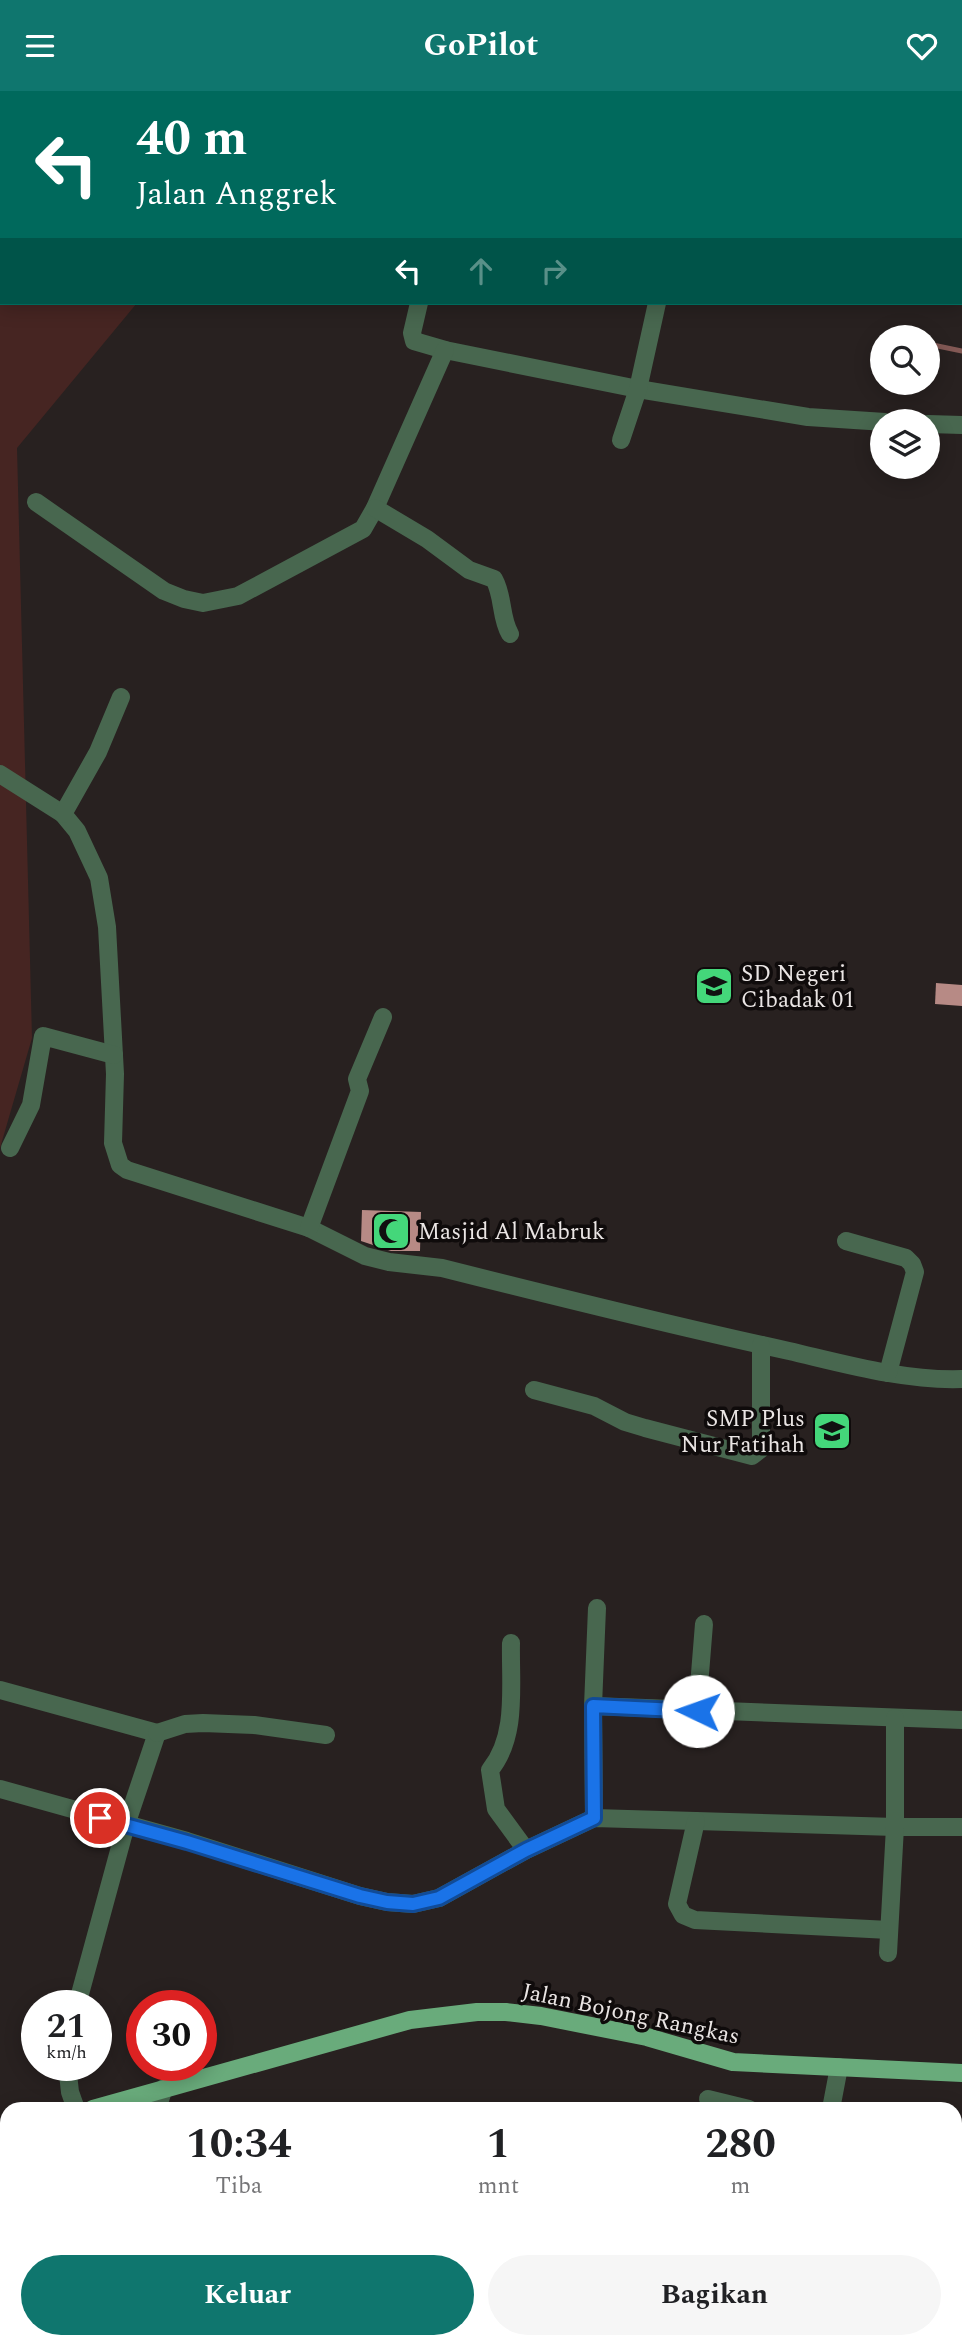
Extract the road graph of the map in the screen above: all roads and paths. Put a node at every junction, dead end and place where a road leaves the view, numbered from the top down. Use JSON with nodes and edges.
{"nodes":[{"id":1,"x":419,"y":305,"type":"edge"},
{"id":2,"x":657,"y":305,"type":"edge"},
{"id":3,"x":445,"y":351,"type":"junction"},
{"id":4,"x":638,"y":389,"type":"junction"},
{"id":5,"x":870,"y":421,"type":"edge"},
{"id":6,"x":940,"y":424,"type":"edge"},
{"id":7,"x":962,"y":425,"type":"edge"},
{"id":8,"x":621,"y":440,"type":"dead end"},
{"id":9,"x":36,"y":502,"type":"dead end"},
{"id":10,"x":375,"y":508,"type":"junction"},
{"id":11,"x":510,"y":634,"type":"dead end"},
{"id":12,"x":121,"y":697,"type":"dead end"},
{"id":13,"x":0,"y":774,"type":"edge"},
{"id":14,"x":63,"y":814,"type":"junction"},
{"id":15,"x":383,"y":1017,"type":"dead end"},
{"id":16,"x":114,"y":1055,"type":"junction"},
{"id":17,"x":10,"y":1148,"type":"dead end"},
{"id":18,"x":309,"y":1228,"type":"junction"},
{"id":19,"x":846,"y":1241,"type":"dead end"},
{"id":20,"x":761,"y":1345,"type":"junction"},
{"id":21,"x":888,"y":1373,"type":"junction"},
{"id":22,"x":962,"y":1379,"type":"edge"},
{"id":23,"x":534,"y":1390,"type":"dead end"},
{"id":24,"x":597,"y":1608,"type":"dead end"},
{"id":25,"x":704,"y":1625,"type":"dead end"},
{"id":26,"x":510,"y":1643,"type":"dead end"},
{"id":27,"x":0,"y":1689,"type":"edge"},
{"id":28,"x":593,"y":1706,"type":"junction"},
{"id":29,"x":698,"y":1711,"type":"junction"},
{"id":30,"x":895,"y":1718,"type":"junction"},
{"id":31,"x":962,"y":1720,"type":"edge"},
{"id":32,"x":157,"y":1733,"type":"junction"},
{"id":33,"x":326,"y":1735,"type":"dead end"},
{"id":34,"x":0,"y":1790,"type":"edge"},
{"id":35,"x":594,"y":1818,"type":"junction"},
{"id":36,"x":696,"y":1821,"type":"junction"},
{"id":37,"x":126,"y":1825,"type":"junction"},
{"id":38,"x":895,"y":1827,"type":"junction"},
{"id":39,"x":962,"y":1827,"type":"edge"},
{"id":40,"x":526,"y":1850,"type":"junction"},
{"id":41,"x":889,"y":1930,"type":"junction"},
{"id":42,"x":888,"y":1953,"type":"dead end"},
{"id":43,"x":81,"y":1990,"type":"edge"},
{"id":44,"x":839,"y":2067,"type":"junction"},
{"id":45,"x":962,"y":2073,"type":"edge"},
{"id":46,"x":69,"y":2081,"type":"edge"},
{"id":47,"x":164,"y":2088,"type":"junction"},
{"id":48,"x":708,"y":2099,"type":"dead end"},
{"id":49,"x":74,"y":2102,"type":"edge"},
{"id":50,"x":117,"y":2102,"type":"edge"},
{"id":51,"x":159,"y":2102,"type":"edge"},
{"id":52,"x":720,"y":2102,"type":"edge"},
{"id":53,"x":832,"y":2102,"type":"edge"}],
"edges":[{"from":1,"to":3,"type":"street"},
{"from":2,"to":4,"type":"street"},
{"from":3,"to":4,"type":"street"},
{"from":3,"to":10,"type":"street"},
{"from":4,"to":5,"type":"street"},
{"from":4,"to":8,"type":"street"},
{"from":6,"to":7,"type":"street"},
{"from":9,"to":10,"type":"street"},
{"from":10,"to":11,"type":"street"},
{"from":12,"to":14,"type":"street"},
{"from":13,"to":14,"type":"street"},
{"from":14,"to":16,"type":"street"},
{"from":15,"to":18,"type":"street"},
{"from":16,"to":17,"type":"street"},
{"from":16,"to":18,"type":"street"},
{"from":18,"to":20,"type":"street"},
{"from":19,"to":21,"type":"street"},
{"from":20,"to":21,"type":"street"},
{"from":20,"to":23,"type":"street"},
{"from":21,"to":22,"type":"street"},
{"from":24,"to":28,"type":"street"},
{"from":25,"to":29,"type":"street"},
{"from":26,"to":40,"type":"street"},
{"from":27,"to":32,"type":"street"},
{"from":28,"to":29,"type":"street"},
{"from":28,"to":35,"type":"street"},
{"from":29,"to":30,"type":"street"},
{"from":30,"to":31,"type":"street"},
{"from":30,"to":38,"type":"street"},
{"from":32,"to":33,"type":"street"},
{"from":32,"to":37,"type":"street"},
{"from":34,"to":37,"type":"street"},
{"from":35,"to":36,"type":"street"},
{"from":35,"to":40,"type":"street"},
{"from":36,"to":38,"type":"street"},
{"from":36,"to":41,"type":"street"},
{"from":37,"to":40,"type":"street"},
{"from":37,"to":43,"type":"street"},
{"from":38,"to":39,"type":"street"},
{"from":38,"to":41,"type":"street"},
{"from":41,"to":42,"type":"street"},
{"from":44,"to":45,"type":"main road","name":"Jalan Bojong Rangkas"},
{"from":44,"to":47,"type":"main road","name":"Jalan Bojong Rangkas"},
{"from":44,"to":53,"type":"street"},
{"from":46,"to":49,"type":"street"},
{"from":47,"to":50,"type":"main road","name":"Jalan Bojong Rangkas"},
{"from":47,"to":51,"type":"street"},
{"from":48,"to":52,"type":"street"}]}
